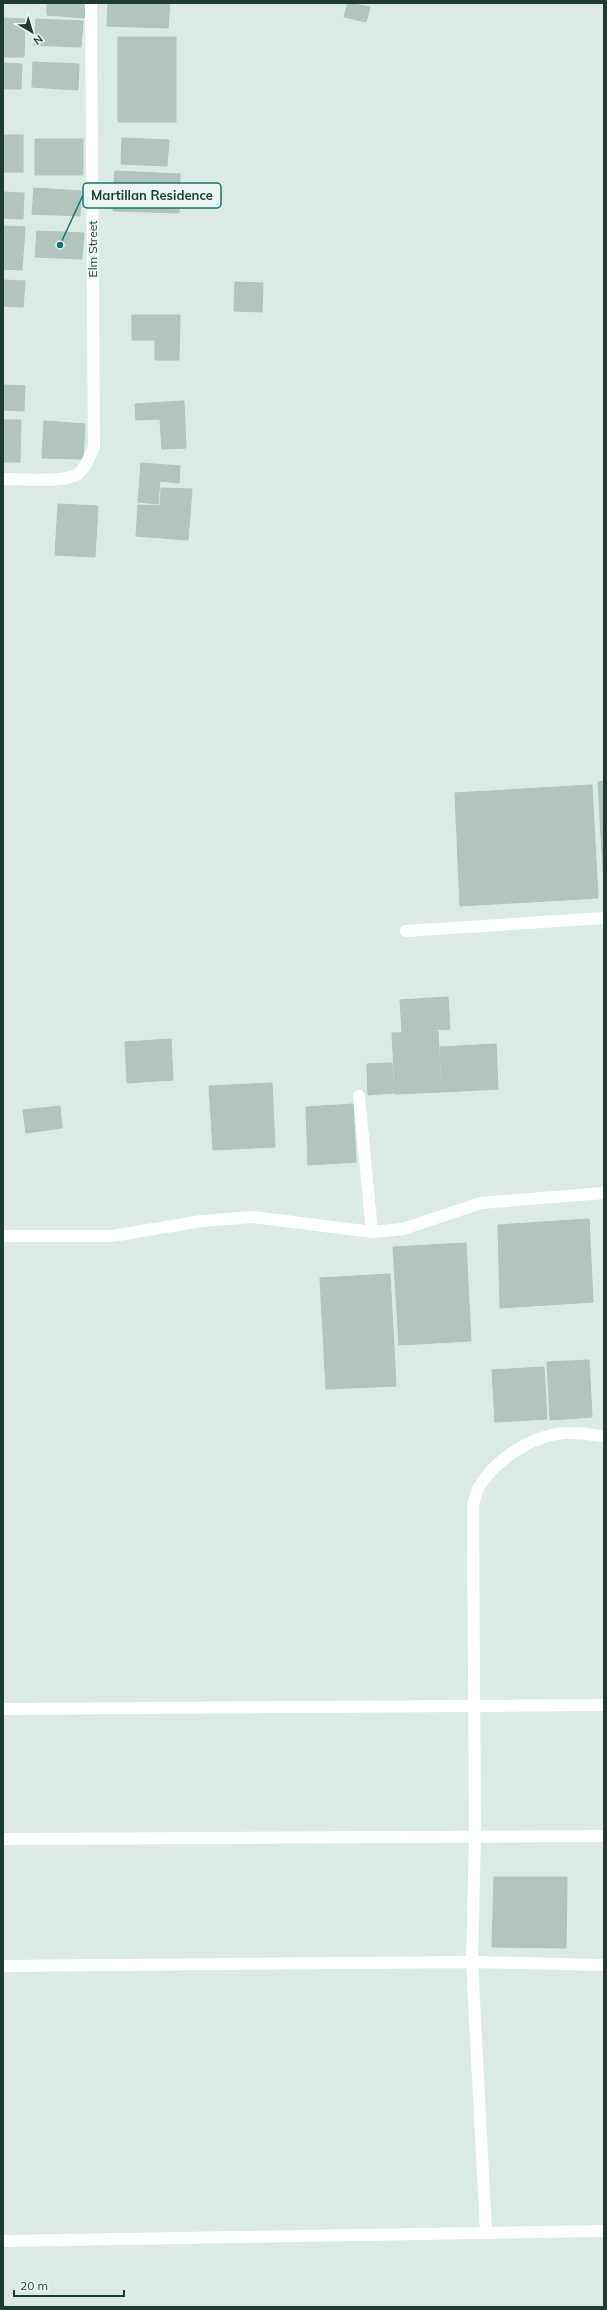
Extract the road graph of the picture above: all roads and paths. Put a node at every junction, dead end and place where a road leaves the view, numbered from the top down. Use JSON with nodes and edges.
{"nodes":[{"id":1,"x":91,"y":3,"type":"edge"},
{"id":2,"x":3,"y":479,"type":"edge"},
{"id":3,"x":604,"y":918,"type":"edge"},
{"id":4,"x":406,"y":931,"type":"dead end"},
{"id":5,"x":359,"y":1096,"type":"dead end"},
{"id":6,"x":604,"y":1193,"type":"edge"},
{"id":7,"x":372,"y":1232,"type":"junction"},
{"id":8,"x":3,"y":1236,"type":"edge"},
{"id":9,"x":604,"y":1436,"type":"edge"},
{"id":10,"x":475,"y":1704,"type":"junction"},
{"id":11,"x":604,"y":1705,"type":"edge"},
{"id":12,"x":3,"y":1709,"type":"edge"},
{"id":13,"x":475,"y":1836,"type":"junction"},
{"id":14,"x":604,"y":1836,"type":"edge"},
{"id":15,"x":3,"y":1839,"type":"edge"},
{"id":16,"x":472,"y":1962,"type":"junction"},
{"id":17,"x":604,"y":1965,"type":"edge"},
{"id":18,"x":3,"y":1966,"type":"edge"},
{"id":19,"x":604,"y":2231,"type":"edge"},
{"id":20,"x":486,"y":2232,"type":"junction"},
{"id":21,"x":3,"y":2241,"type":"edge"}],
"edges":[{"from":1,"to":2,"type":"street","name":"Elm Street"},
{"from":3,"to":4,"type":"street"},
{"from":5,"to":7,"type":"street"},
{"from":6,"to":7,"type":"street"},
{"from":7,"to":8,"type":"street"},
{"from":9,"to":10,"type":"street"},
{"from":10,"to":11,"type":"street"},
{"from":10,"to":12,"type":"street"},
{"from":10,"to":13,"type":"street"},
{"from":13,"to":14,"type":"street"},
{"from":13,"to":15,"type":"street"},
{"from":13,"to":16,"type":"street"},
{"from":16,"to":17,"type":"street"},
{"from":16,"to":18,"type":"street"},
{"from":16,"to":20,"type":"street"},
{"from":19,"to":20,"type":"street"},
{"from":20,"to":21,"type":"street"}]}
